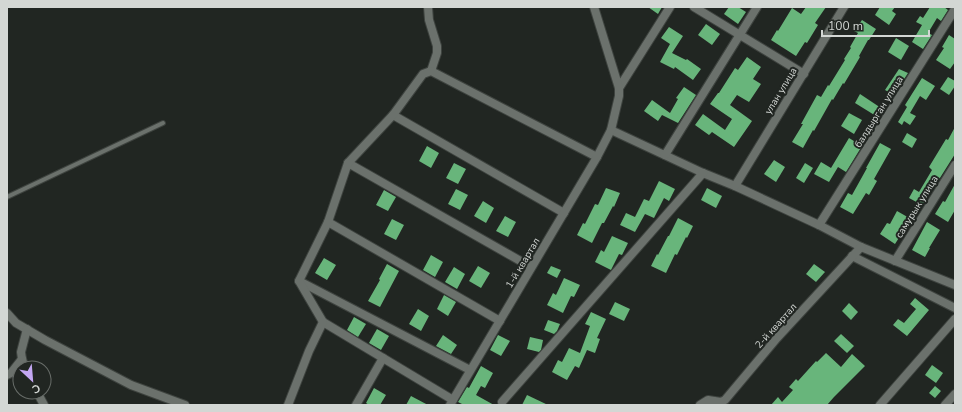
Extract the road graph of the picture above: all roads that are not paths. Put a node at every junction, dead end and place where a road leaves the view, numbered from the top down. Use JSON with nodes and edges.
{"nodes":[{"id":1,"x":428,"y":7,"type":"edge"},
{"id":2,"x":594,"y":7,"type":"edge"},
{"id":3,"x":670,"y":7,"type":"edge"},
{"id":4,"x":694,"y":7,"type":"edge"},
{"id":5,"x":757,"y":7,"type":"edge"},
{"id":6,"x":844,"y":7,"type":"edge"},
{"id":7,"x":955,"y":9,"type":"edge"},
{"id":8,"x":740,"y":35,"type":"junction"},
{"id":9,"x":431,"y":71,"type":"junction"},
{"id":10,"x":804,"y":74,"type":"junction"},
{"id":11,"x":619,"y":88,"type":"junction"},
{"id":12,"x":393,"y":115,"type":"junction"},
{"id":13,"x":163,"y":123,"type":"dead end"},
{"id":14,"x":611,"y":130,"type":"junction"},
{"id":15,"x":665,"y":155,"type":"junction"},
{"id":16,"x":597,"y":157,"type":"junction"},
{"id":17,"x":348,"y":163,"type":"junction"},
{"id":18,"x":955,"y":165,"type":"edge"},
{"id":19,"x":703,"y":172,"type":"junction"},
{"id":20,"x":735,"y":186,"type":"junction"},
{"id":21,"x":7,"y":197,"type":"edge"},
{"id":22,"x":564,"y":213,"type":"junction"},
{"id":23,"x":328,"y":222,"type":"junction"},
{"id":24,"x":819,"y":225,"type":"junction"},
{"id":25,"x":861,"y":247,"type":"junction"},
{"id":26,"x":852,"y":256,"type":"junction"},
{"id":27,"x":895,"y":261,"type":"junction"},
{"id":28,"x":531,"y":268,"type":"junction"},
{"id":29,"x":299,"y":281,"type":"junction"},
{"id":30,"x":955,"y":285,"type":"edge"},
{"id":31,"x":955,"y":308,"type":"edge"},
{"id":32,"x":7,"y":313,"type":"edge"},
{"id":33,"x":955,"y":319,"type":"edge"},
{"id":34,"x":500,"y":321,"type":"junction"},
{"id":35,"x":323,"y":322,"type":"junction"},
{"id":36,"x":27,"y":329,"type":"junction"},
{"id":37,"x":383,"y":358,"type":"junction"},
{"id":38,"x":22,"y":359,"type":"joint"},
{"id":39,"x":470,"y":370,"type":"junction"},
{"id":40,"x":7,"y":375,"type":"edge"},
{"id":41,"x":955,"y":394,"type":"edge"},
{"id":42,"x":502,"y":402,"type":"dead end"},
{"id":43,"x":451,"y":403,"type":"edge"},
{"id":44,"x":184,"y":405,"type":"edge"},
{"id":45,"x":288,"y":405,"type":"edge"},
{"id":46,"x":356,"y":405,"type":"edge"},
{"id":47,"x":700,"y":405,"type":"edge"},
{"id":48,"x":880,"y":405,"type":"edge"},
{"id":49,"x":945,"y":405,"type":"edge"}],
"edges":[{"from":1,"to":9,"type":"street"},
{"from":2,"to":11,"type":"street"},
{"from":3,"to":11,"type":"street"},
{"from":4,"to":8,"type":"street"},
{"from":5,"to":8,"type":"street"},
{"from":6,"to":10,"type":"street","name":"улан улица"},
{"from":7,"to":24,"type":"street","name":"балдырган улица"},
{"from":8,"to":10,"type":"street"},
{"from":8,"to":15,"type":"street"},
{"from":9,"to":12,"type":"street"},
{"from":9,"to":16,"type":"street"},
{"from":10,"to":20,"type":"street","name":"улан улица"},
{"from":11,"to":14,"type":"street","name":"1-й квартал"},
{"from":12,"to":17,"type":"street"},
{"from":12,"to":22,"type":"street"},
{"from":13,"to":21,"type":"lane"},
{"from":14,"to":15,"type":"street"},
{"from":14,"to":16,"type":"street","name":"1-й квартал"},
{"from":15,"to":19,"type":"street"},
{"from":16,"to":22,"type":"street","name":"1-й квартал"},
{"from":17,"to":23,"type":"street"},
{"from":17,"to":28,"type":"street"},
{"from":18,"to":27,"type":"street","name":"самурык улица"},
{"from":19,"to":20,"type":"street"},
{"from":19,"to":42,"type":"street"},
{"from":20,"to":24,"type":"street"},
{"from":22,"to":28,"type":"street","name":"1-й квартал"},
{"from":23,"to":29,"type":"street"},
{"from":23,"to":34,"type":"street"},
{"from":24,"to":25,"type":"street"},
{"from":25,"to":26,"type":"street","name":"2-й квартал"},
{"from":25,"to":27,"type":"street"},
{"from":26,"to":31,"type":"street"},
{"from":26,"to":47,"type":"street","name":"2-й квартал"},
{"from":27,"to":30,"type":"street"},
{"from":28,"to":34,"type":"street","name":"1-й квартал"},
{"from":29,"to":35,"type":"street"},
{"from":29,"to":39,"type":"street"},
{"from":32,"to":36,"type":"street"},
{"from":33,"to":48,"type":"street"},
{"from":34,"to":39,"type":"street","name":"1-й квартал"},
{"from":35,"to":37,"type":"street"},
{"from":35,"to":45,"type":"street"},
{"from":36,"to":38,"type":"street"},
{"from":36,"to":44,"type":"street"},
{"from":37,"to":43,"type":"street"},
{"from":37,"to":46,"type":"street"},
{"from":38,"to":40,"type":"street"},
{"from":39,"to":43,"type":"street","name":"1-й квартал"},
{"from":41,"to":49,"type":"street"}]}
